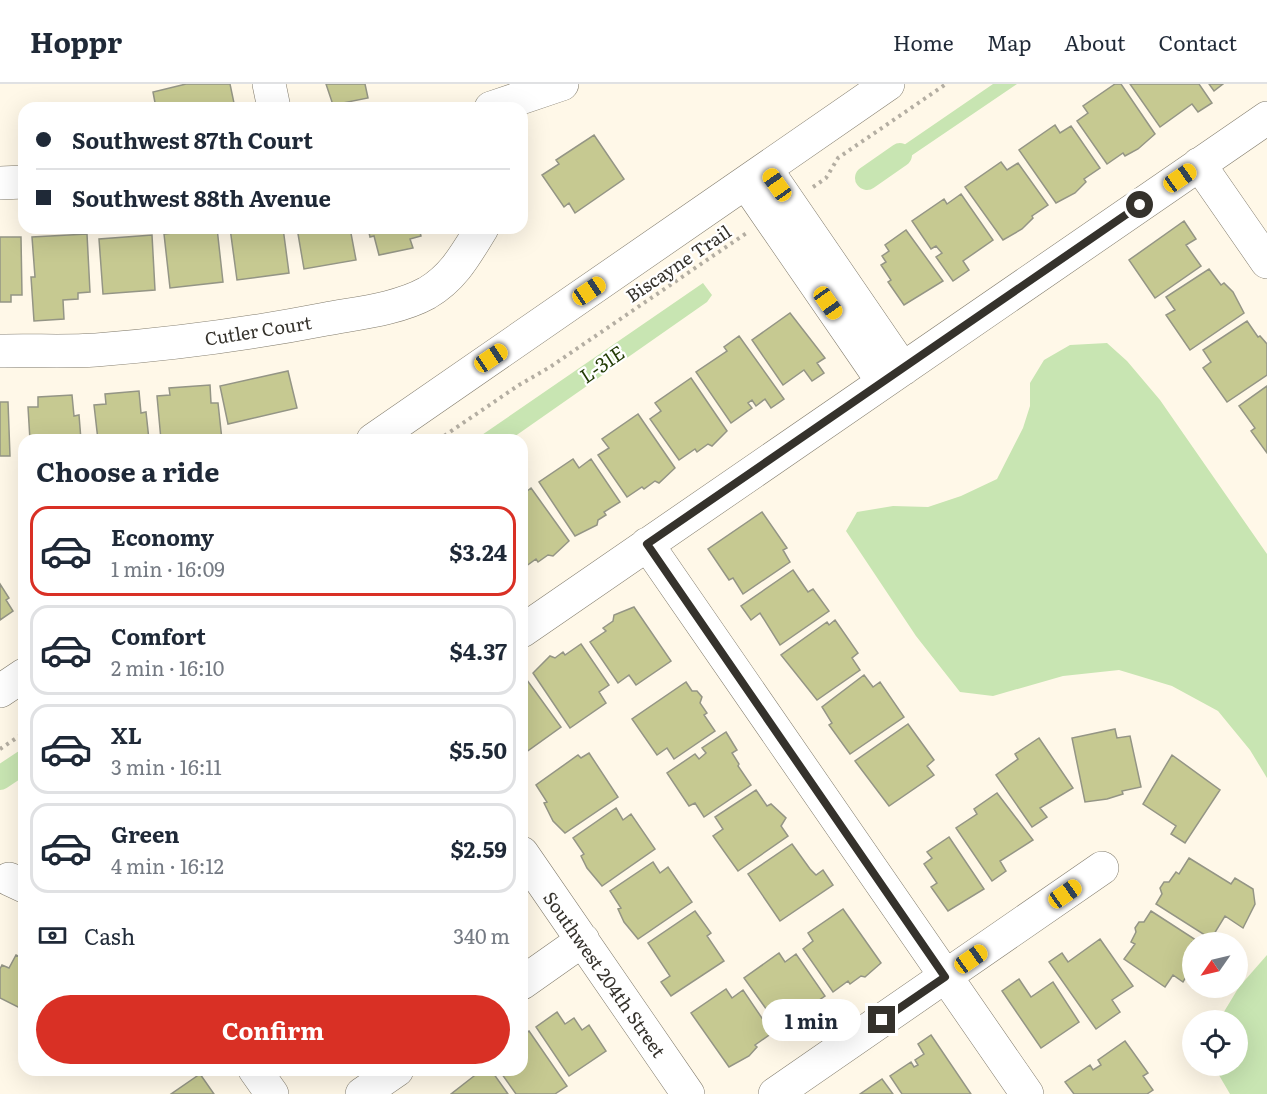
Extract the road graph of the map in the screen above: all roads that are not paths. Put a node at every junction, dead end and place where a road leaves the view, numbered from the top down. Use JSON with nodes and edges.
{"nodes":[{"id":1,"x":269,"y":84,"type":"edge"},
{"id":2,"x":562,"y":84,"type":"edge"},
{"id":3,"x":888,"y":84,"type":"edge"},
{"id":4,"x":273,"y":102,"type":"edge"},
{"id":5,"x":509,"y":102,"type":"edge"},
{"id":6,"x":1267,"y":118,"type":"edge"},
{"id":7,"x":1199,"y":164,"type":"junction"},
{"id":8,"x":756,"y":176,"type":"junction"},
{"id":9,"x":18,"y":182,"type":"edge"},
{"id":10,"x":0,"y":183,"type":"edge"},
{"id":11,"x":478,"y":234,"type":"edge"},
{"id":12,"x":1267,"y":262,"type":"edge"},
{"id":13,"x":0,"y":351,"type":"edge"},
{"id":14,"x":893,"y":375,"type":"junction"},
{"id":15,"x":382,"y":434,"type":"edge"},
{"id":16,"x":647,"y":544,"type":"junction"},
{"id":17,"x":528,"y":627,"type":"edge"},
{"id":18,"x":18,"y":679,"type":"edge"},
{"id":19,"x":0,"y":692,"type":"edge"},
{"id":20,"x":528,"y":862,"type":"edge"},
{"id":21,"x":1102,"y":868,"type":"dead end"},
{"id":22,"x":583,"y":940,"type":"junction"},
{"id":23,"x":945,"y":977,"type":"junction"},
{"id":24,"x":528,"y":978,"type":"edge"},
{"id":25,"x":259,"y":1076,"type":"edge"},
{"id":26,"x":388,"y":1076,"type":"edge"},
{"id":27,"x":272,"y":1094,"type":"edge"},
{"id":28,"x":362,"y":1094,"type":"edge"},
{"id":29,"x":688,"y":1094,"type":"edge"},
{"id":30,"x":775,"y":1094,"type":"edge"},
{"id":31,"x":1027,"y":1094,"type":"edge"}],
"edges":[{"from":1,"to":4,"type":"street"},
{"from":2,"to":5,"type":"street"},
{"from":3,"to":8,"type":"street"},
{"from":6,"to":7,"type":"street"},
{"from":7,"to":12,"type":"street"},
{"from":7,"to":14,"type":"street"},
{"from":8,"to":14,"type":"street"},
{"from":8,"to":15,"type":"street"},
{"from":9,"to":10,"type":"street"},
{"from":11,"to":13,"type":"street","name":"Cutler Court"},
{"from":14,"to":16,"type":"street"},
{"from":16,"to":17,"type":"street"},
{"from":16,"to":23,"type":"street"},
{"from":18,"to":19,"type":"street"},
{"from":20,"to":22,"type":"street","name":"Southwest 204th Street"},
{"from":21,"to":23,"type":"street"},
{"from":22,"to":24,"type":"street"},
{"from":22,"to":29,"type":"street","name":"Southwest 204th Street"},
{"from":23,"to":30,"type":"street"},
{"from":23,"to":31,"type":"street"},
{"from":25,"to":27,"type":"street"},
{"from":26,"to":28,"type":"street"}]}
